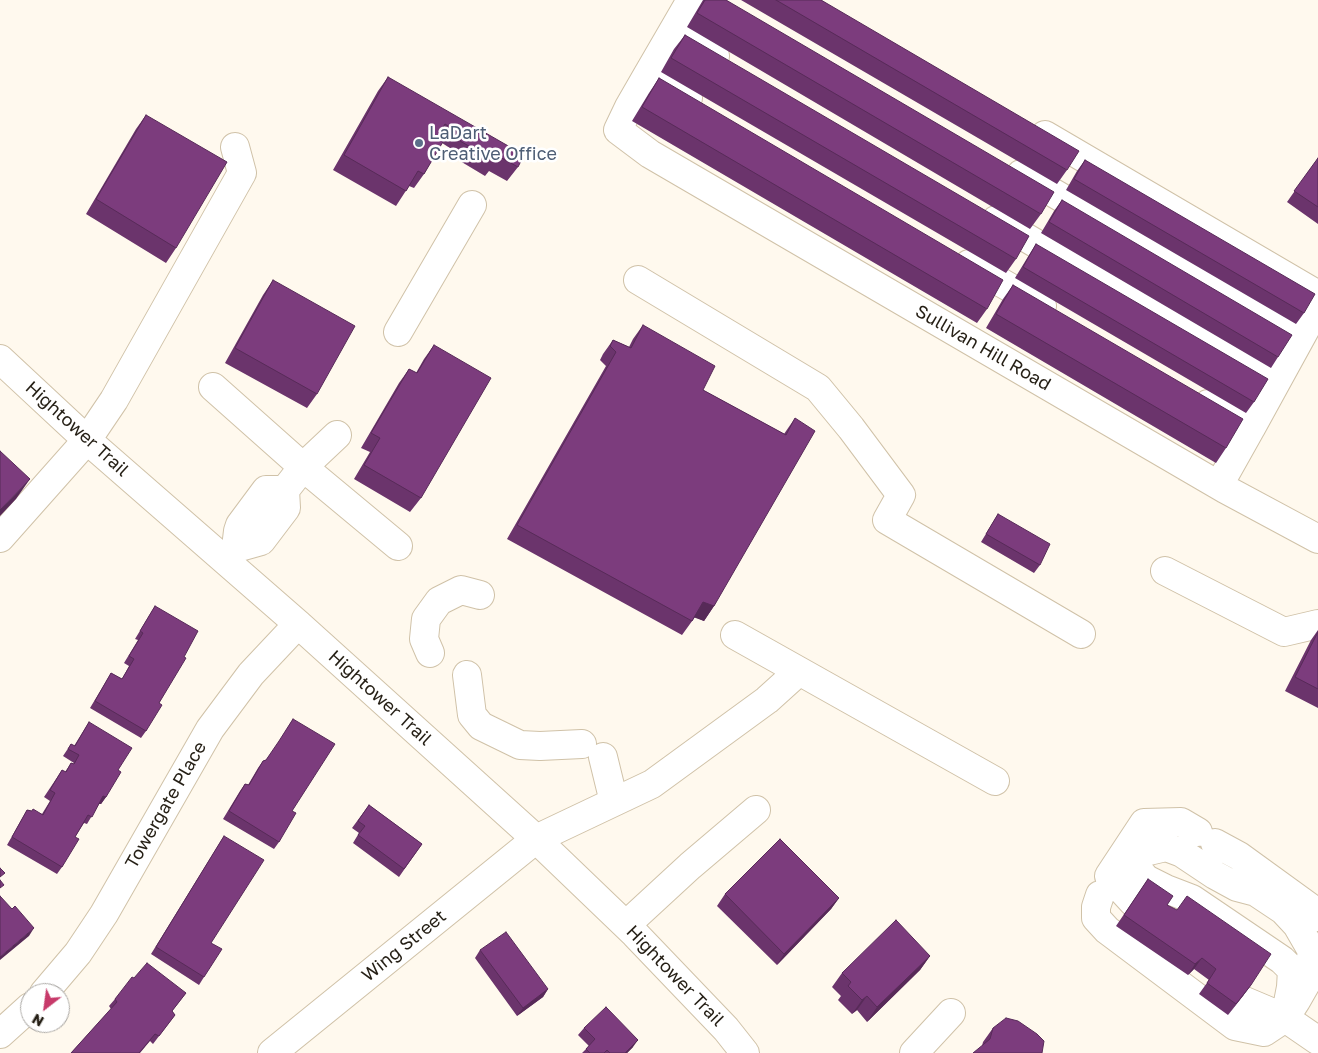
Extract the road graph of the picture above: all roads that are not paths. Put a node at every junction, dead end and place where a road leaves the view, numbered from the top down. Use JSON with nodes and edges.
{"nodes":[{"id":1,"x":691,"y":0,"type":"edge"},
{"id":2,"x":673,"y":32,"type":"junction"},
{"id":3,"x":733,"y":67,"type":"edge"},
{"id":4,"x":648,"y":74,"type":"junction"},
{"id":5,"x":707,"y":110,"type":"edge"},
{"id":6,"x":1028,"y":125,"type":"edge"},
{"id":7,"x":235,"y":148,"type":"dead end"},
{"id":8,"x":998,"y":161,"type":"edge"},
{"id":9,"x":472,"y":206,"type":"dead end"},
{"id":10,"x":974,"y":208,"type":"edge"},
{"id":11,"x":944,"y":249,"type":"edge"},
{"id":12,"x":638,"y":280,"type":"dead end"},
{"id":13,"x":1318,"y":295,"type":"edge"},
{"id":14,"x":1318,"y":306,"type":"edge"},
{"id":15,"x":1063,"y":319,"type":"edge"},
{"id":16,"x":398,"y":332,"type":"dead end"},
{"id":17,"x":1301,"y":337,"type":"junction"},
{"id":18,"x":0,"y":359,"type":"edge"},
{"id":19,"x":1275,"y":384,"type":"junction"},
{"id":20,"x":213,"y":387,"type":"dead end"},
{"id":21,"x":1191,"y":394,"type":"edge"},
{"id":22,"x":1251,"y":428,"type":"junction"},
{"id":23,"x":338,"y":435,"type":"dead end"},
{"id":24,"x":87,"y":440,"type":"junction"},
{"id":25,"x":303,"y":467,"type":"junction"},
{"id":26,"x":1219,"y":485,"type":"junction"},
{"id":27,"x":0,"y":538,"type":"edge"},
{"id":28,"x":1318,"y":539,"type":"edge"},
{"id":29,"x":398,"y":546,"type":"dead end"},
{"id":30,"x":230,"y":554,"type":"junction"},
{"id":31,"x":1165,"y":571,"type":"dead end"},
{"id":32,"x":480,"y":595,"type":"dead end"},
{"id":33,"x":298,"y":624,"type":"junction"},
{"id":34,"x":1318,"y":624,"type":"edge"},
{"id":35,"x":1081,"y":634,"type":"dead end"},
{"id":36,"x":735,"y":635,"type":"dead end"},
{"id":37,"x":430,"y":653,"type":"dead end"},
{"id":38,"x":798,"y":672,"type":"junction"},
{"id":39,"x":467,"y":675,"type":"dead end"},
{"id":40,"x":994,"y":781,"type":"dead end"},
{"id":41,"x":614,"y":802,"type":"junction"},
{"id":42,"x":756,"y":810,"type":"dead end"},
{"id":43,"x":536,"y":839,"type":"junction"},
{"id":44,"x":1134,"y":850,"type":"junction"},
{"id":45,"x":1104,"y":886,"type":"junction"},
{"id":46,"x":1128,"y":908,"type":"edge"},
{"id":47,"x":1318,"y":917,"type":"edge"},
{"id":48,"x":626,"y":925,"type":"junction"},
{"id":49,"x":52,"y":983,"type":"edge"},
{"id":50,"x":1246,"y":992,"type":"edge"},
{"id":51,"x":951,"y":1013,"type":"dead end"},
{"id":52,"x":20,"y":1016,"type":"edge"},
{"id":53,"x":1285,"y":1018,"type":"junction"},
{"id":54,"x":0,"y":1034,"type":"edge"},
{"id":55,"x":1318,"y":1034,"type":"edge"},
{"id":56,"x":272,"y":1053,"type":"edge"},
{"id":57,"x":746,"y":1053,"type":"edge"},
{"id":58,"x":914,"y":1053,"type":"edge"}],
"edges":[{"from":1,"to":2,"type":"street"},
{"from":2,"to":3,"type":"street"},
{"from":2,"to":4,"type":"street"},
{"from":4,"to":5,"type":"street"},
{"from":4,"to":26,"type":"street","name":"Sullivan Hill Road"},
{"from":6,"to":13,"type":"street"},
{"from":7,"to":24,"type":"street"},
{"from":8,"to":17,"type":"street"},
{"from":9,"to":16,"type":"street"},
{"from":10,"to":19,"type":"street"},
{"from":11,"to":15,"type":"street"},
{"from":12,"to":35,"type":"street"},
{"from":14,"to":17,"type":"street"},
{"from":17,"to":19,"type":"street"},
{"from":18,"to":24,"type":"street","name":"Hightower Trail"},
{"from":19,"to":22,"type":"street"},
{"from":20,"to":25,"type":"street"},
{"from":21,"to":22,"type":"street"},
{"from":22,"to":26,"type":"street"},
{"from":23,"to":25,"type":"street"},
{"from":24,"to":27,"type":"street"},
{"from":24,"to":30,"type":"street","name":"Hightower Trail"},
{"from":25,"to":29,"type":"street"},
{"from":25,"to":30,"type":"street"},
{"from":26,"to":28,"type":"street","name":"Sullivan Hill Road"},
{"from":30,"to":33,"type":"street","name":"Hightower Trail"},
{"from":31,"to":34,"type":"street"},
{"from":32,"to":37,"type":"street"},
{"from":33,"to":43,"type":"street","name":"Hightower Trail"},
{"from":33,"to":49,"type":"street","name":"Towergate Place"},
{"from":36,"to":38,"type":"street"},
{"from":38,"to":40,"type":"street"},
{"from":38,"to":41,"type":"street","name":"Wing Street"},
{"from":39,"to":41,"type":"street"},
{"from":41,"to":43,"type":"street","name":"Wing Street"},
{"from":42,"to":48,"type":"street"},
{"from":43,"to":48,"type":"street","name":"Hightower Trail"},
{"from":43,"to":56,"type":"street","name":"Wing Street"},
{"from":44,"to":45,"type":"street"},
{"from":44,"to":47,"type":"street"},
{"from":44,"to":53,"type":"street"},
{"from":44,"to":53,"type":"street"},
{"from":45,"to":46,"type":"street"},
{"from":45,"to":53,"type":"street"},
{"from":48,"to":57,"type":"street","name":"Hightower Trail"},
{"from":50,"to":53,"type":"street"},
{"from":51,"to":58,"type":"street"},
{"from":52,"to":54,"type":"street"},
{"from":53,"to":55,"type":"street"}]}
